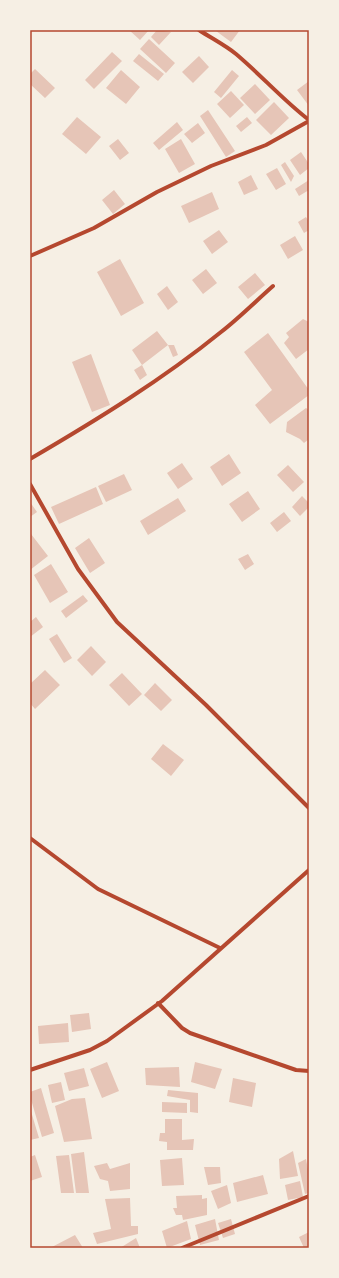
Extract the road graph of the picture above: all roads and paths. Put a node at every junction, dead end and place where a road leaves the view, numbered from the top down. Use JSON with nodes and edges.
{"nodes":[{"id":1,"x":199,"y":30,"type":"edge"},
{"id":2,"x":309,"y":120,"type":"edge"},
{"id":3,"x":30,"y":256,"type":"edge"},
{"id":4,"x":274,"y":286,"type":"dead end"},
{"id":5,"x":30,"y":459,"type":"edge"},
{"id":6,"x":30,"y":484,"type":"edge"},
{"id":7,"x":309,"y":808,"type":"edge"},
{"id":8,"x":30,"y":838,"type":"edge"},
{"id":9,"x":309,"y":870,"type":"edge"},
{"id":10,"x":220,"y":948,"type":"junction"},
{"id":11,"x":158,"y":1003,"type":"junction"},
{"id":12,"x":30,"y":1070,"type":"edge"},
{"id":13,"x":309,"y":1071,"type":"edge"},
{"id":14,"x":309,"y":1196,"type":"edge"},
{"id":15,"x":182,"y":1248,"type":"edge"}],
"edges":[{"from":1,"to":2,"type":"street"},
{"from":2,"to":3,"type":"street"},
{"from":4,"to":5,"type":"street"},
{"from":6,"to":7,"type":"street"},
{"from":8,"to":10,"type":"street"},
{"from":9,"to":10,"type":"street"},
{"from":10,"to":11,"type":"street"},
{"from":11,"to":12,"type":"street"},
{"from":11,"to":13,"type":"street"},
{"from":14,"to":15,"type":"street"}]}
